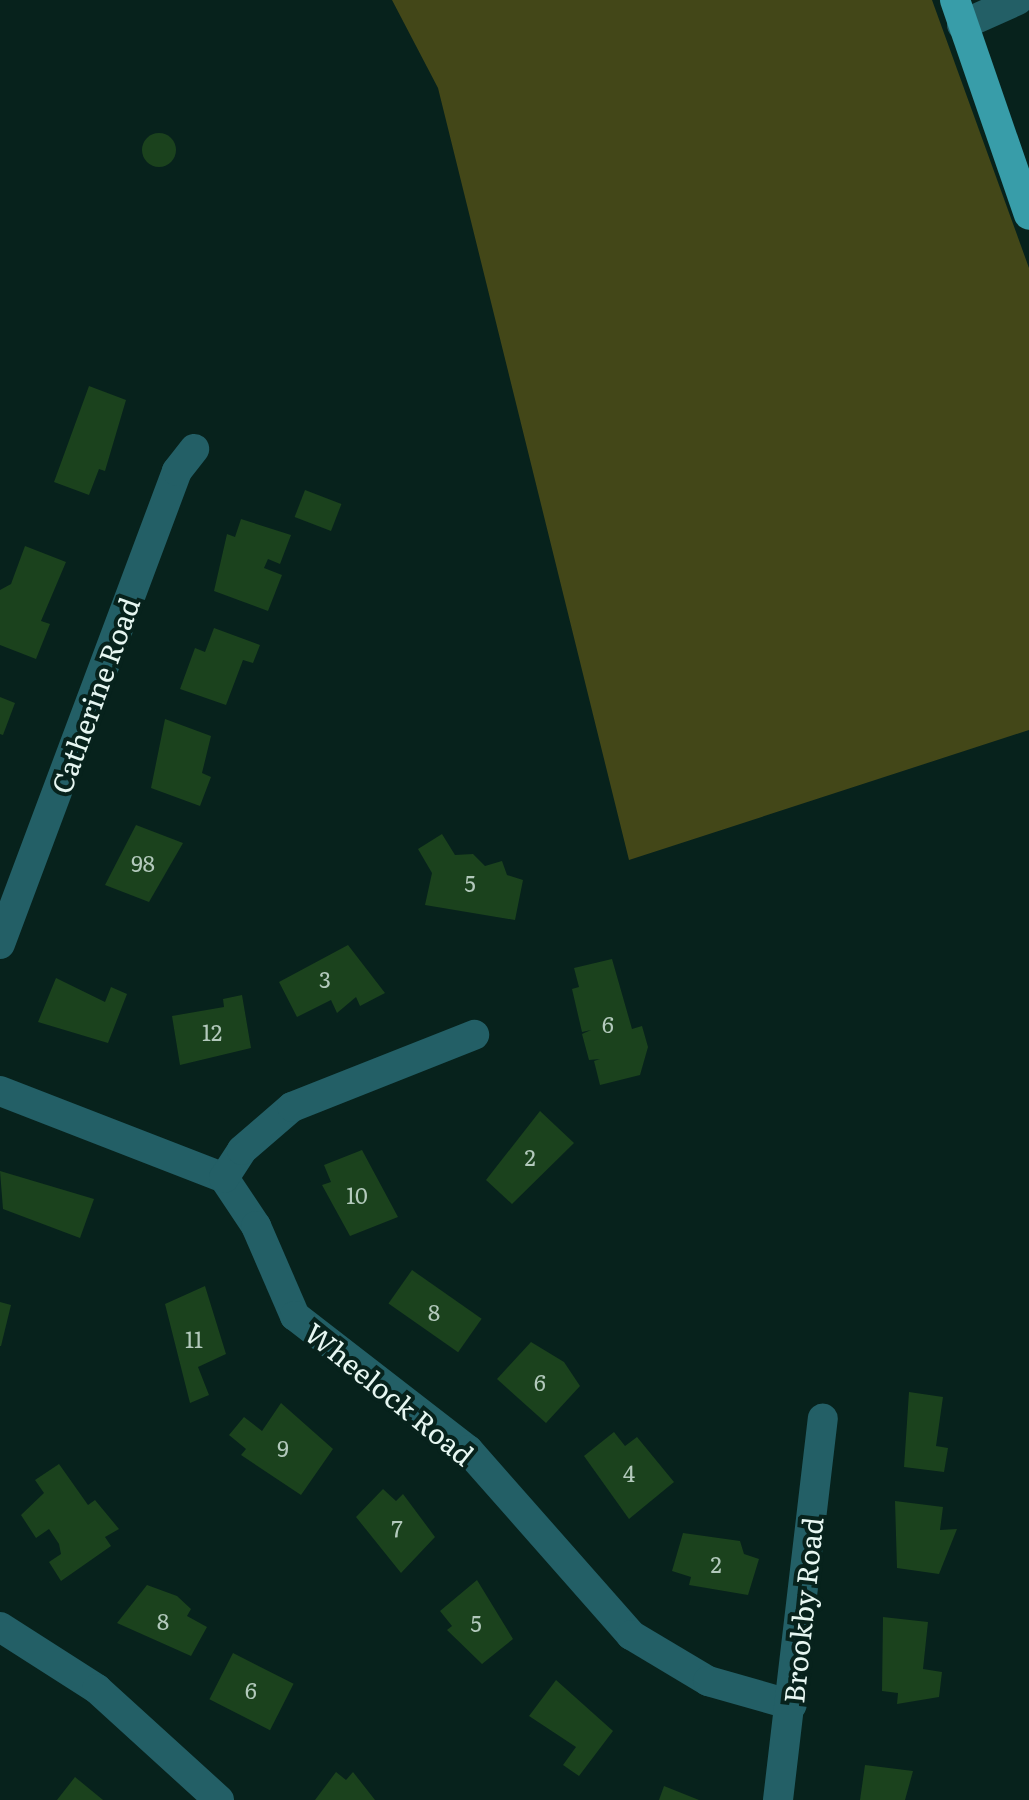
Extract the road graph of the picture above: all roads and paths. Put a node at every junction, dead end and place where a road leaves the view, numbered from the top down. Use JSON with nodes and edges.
{"nodes":[{"id":1,"x":1018,"y":0,"type":"edge"},
{"id":2,"x":958,"y":12,"type":"edge"},
{"id":3,"x":1029,"y":216,"type":"edge"},
{"id":4,"x":194,"y":449,"type":"dead end"},
{"id":5,"x":0,"y":944,"type":"edge"},
{"id":6,"x":474,"y":1035,"type":"dead end"},
{"id":7,"x":0,"y":1091,"type":"edge"},
{"id":8,"x":224,"y":1178,"type":"junction"},
{"id":9,"x":823,"y":1420,"type":"dead end"},
{"id":10,"x":0,"y":1626,"type":"edge"},
{"id":11,"x":792,"y":1705,"type":"junction"},
{"id":12,"x":219,"y":1800,"type":"edge"},
{"id":13,"x":778,"y":1800,"type":"edge"}],
"edges":[{"from":1,"to":2,"type":"street"},
{"from":2,"to":3,"type":"main road"},
{"from":4,"to":5,"type":"street","name":"Catherine Road"},
{"from":6,"to":8,"type":"street"},
{"from":7,"to":8,"type":"street"},
{"from":8,"to":11,"type":"street","name":"Wheelock Road"},
{"from":9,"to":11,"type":"street","name":"Brookby Road"},
{"from":10,"to":12,"type":"street"},
{"from":11,"to":13,"type":"street","name":"Brookby Road"}]}
